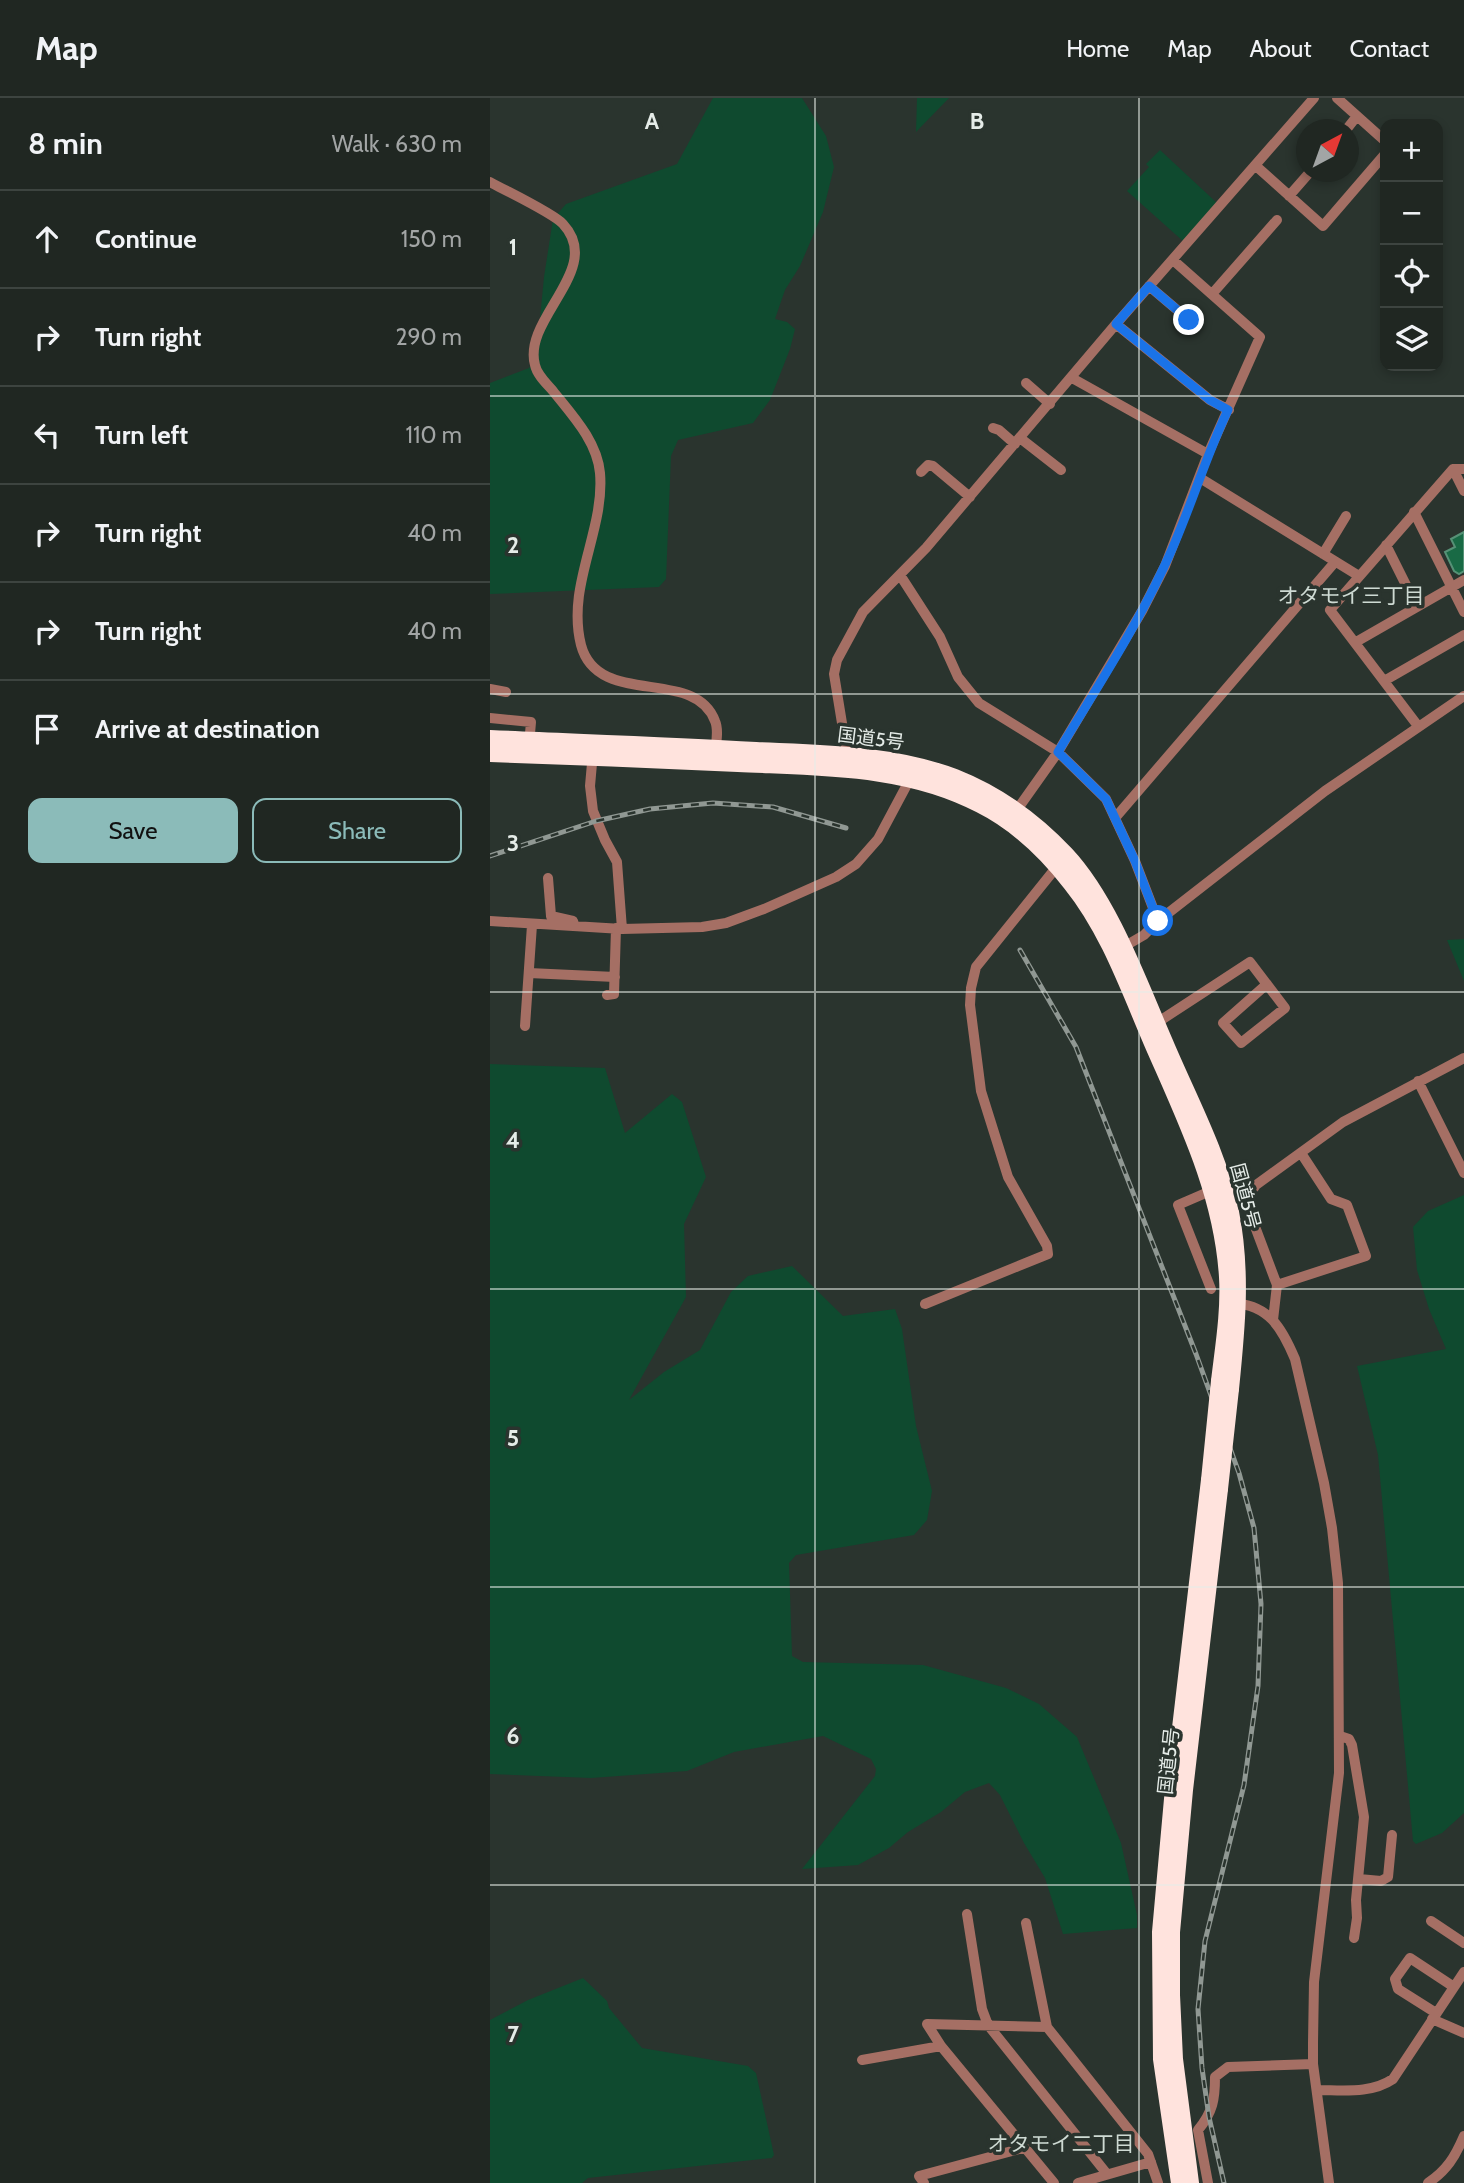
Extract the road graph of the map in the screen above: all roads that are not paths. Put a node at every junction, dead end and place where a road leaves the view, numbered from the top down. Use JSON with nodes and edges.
{"nodes":[{"id":1,"x":1314,"y":98,"type":"edge"},
{"id":2,"x":1337,"y":98,"type":"edge"},
{"id":3,"x":1357,"y":116,"type":"junction"},
{"id":4,"x":1355,"y":119,"type":"edge"},
{"id":5,"x":1380,"y":137,"type":"edge"},
{"id":6,"x":1380,"y":160,"type":"edge"},
{"id":7,"x":1256,"y":166,"type":"junction"},
{"id":8,"x":490,"y":182,"type":"edge"},
{"id":9,"x":1301,"y":182,"type":"edge"},
{"id":10,"x":1289,"y":196,"type":"junction"},
{"id":11,"x":1277,"y":220,"type":"dead end"},
{"id":12,"x":1173,"y":260,"type":"junction"},
{"id":13,"x":1149,"y":286,"type":"junction"},
{"id":14,"x":1212,"y":294,"type":"junction"},
{"id":15,"x":1189,"y":320,"type":"dead end"},
{"id":16,"x":1116,"y":324,"type":"junction"},
{"id":17,"x":1072,"y":378,"type":"junction"},
{"id":18,"x":1026,"y":383,"type":"dead end"},
{"id":19,"x":1050,"y":404,"type":"junction"},
{"id":20,"x":1228,"y":410,"type":"junction"},
{"id":21,"x":993,"y":428,"type":"dead end"},
{"id":22,"x":1018,"y":441,"type":"junction"},
{"id":23,"x":1208,"y":454,"type":"junction"},
{"id":24,"x":1458,"y":469,"type":"edge"},
{"id":25,"x":1061,"y":470,"type":"dead end"},
{"id":26,"x":921,"y":472,"type":"dead end"},
{"id":27,"x":1200,"y":478,"type":"junction"},
{"id":28,"x":1464,"y":491,"type":"edge"},
{"id":29,"x":970,"y":497,"type":"junction"},
{"id":30,"x":1414,"y":512,"type":"junction"},
{"id":31,"x":1346,"y":516,"type":"dead end"},
{"id":32,"x":1386,"y":545,"type":"junction"},
{"id":33,"x":1323,"y":554,"type":"junction"},
{"id":34,"x":1335,"y":562,"type":"junction"},
{"id":35,"x":900,"y":575,"type":"junction"},
{"id":36,"x":1359,"y":576,"type":"junction"},
{"id":37,"x":1464,"y":580,"type":"edge"},
{"id":38,"x":1452,"y":587,"type":"junction"},
{"id":39,"x":1417,"y":607,"type":"junction"},
{"id":40,"x":1464,"y":612,"type":"edge"},
{"id":41,"x":1464,"y":635,"type":"edge"},
{"id":42,"x":1356,"y":642,"type":"junction"},
{"id":43,"x":1384,"y":681,"type":"junction"},
{"id":44,"x":490,"y":689,"type":"edge"},
{"id":45,"x":506,"y":692,"type":"dead end"},
{"id":46,"x":1464,"y":696,"type":"edge"},
{"id":47,"x":490,"y":718,"type":"edge"},
{"id":48,"x":1418,"y":726,"type":"junction"},
{"id":49,"x":490,"y":738,"type":"edge"},
{"id":50,"x":529,"y":748,"type":"junction"},
{"id":51,"x":593,"y":749,"type":"junction"},
{"id":52,"x":1058,"y":752,"type":"junction"},
{"id":53,"x":490,"y":754,"type":"edge"},
{"id":54,"x":715,"y":755,"type":"junction"},
{"id":55,"x":848,"y":762,"type":"junction"},
{"id":56,"x":910,"y":779,"type":"junction"},
{"id":57,"x":1013,"y":816,"type":"junction"},
{"id":58,"x":1115,"y":818,"type":"junction"},
{"id":59,"x":1062,"y":861,"type":"junction"},
{"id":60,"x":548,"y":878,"type":"dead end"},
{"id":61,"x":490,"y":921,"type":"edge"},
{"id":62,"x":1158,"y":921,"type":"junction"},
{"id":63,"x":532,"y":925,"type":"junction"},
{"id":64,"x":575,"y":927,"type":"junction"},
{"id":65,"x":619,"y":928,"type":"junction"},
{"id":66,"x":1117,"y":950,"type":"junction"},
{"id":67,"x":529,"y":973,"type":"junction"},
{"id":68,"x":615,"y":977,"type":"junction"},
{"id":69,"x":1267,"y":984,"type":"junction"},
{"id":70,"x":607,"y":995,"type":"dead end"},
{"id":71,"x":525,"y":1026,"type":"dead end"},
{"id":72,"x":1152,"y":1027,"type":"junction"},
{"id":73,"x":1464,"y":1058,"type":"edge"},
{"id":74,"x":1418,"y":1081,"type":"junction"},
{"id":75,"x":1301,"y":1153,"type":"junction"},
{"id":76,"x":1464,"y":1173,"type":"edge"},
{"id":77,"x":1219,"y":1188,"type":"junction"},
{"id":78,"x":1277,"y":1285,"type":"junction"},
{"id":79,"x":1212,"y":1289,"type":"dead end"},
{"id":80,"x":1233,"y":1303,"type":"junction"},
{"id":81,"x":925,"y":1304,"type":"dead end"},
{"id":82,"x":1273,"y":1320,"type":"junction"},
{"id":83,"x":1214,"y":1485,"type":"junction"},
{"id":84,"x":1340,"y":1735,"type":"junction"},
{"id":85,"x":1392,"y":1835,"type":"dead end"},
{"id":86,"x":1359,"y":1879,"type":"junction"},
{"id":87,"x":967,"y":1914,"type":"dead end"},
{"id":88,"x":1431,"y":1921,"type":"dead end"},
{"id":89,"x":1026,"y":1923,"type":"dead end"},
{"id":90,"x":1354,"y":1938,"type":"dead end"},
{"id":91,"x":1464,"y":1943,"type":"edge"},
{"id":92,"x":1464,"y":1972,"type":"edge"},
{"id":93,"x":1454,"y":1987,"type":"junction"},
{"id":94,"x":1434,"y":2016,"type":"junction"},
{"id":95,"x":988,"y":2025,"type":"junction"},
{"id":96,"x":1047,"y":2027,"type":"junction"},
{"id":97,"x":1464,"y":2033,"type":"edge"},
{"id":98,"x":941,"y":2046,"type":"junction"},
{"id":99,"x":862,"y":2060,"type":"dead end"},
{"id":100,"x":1313,"y":2064,"type":"junction"},
{"id":101,"x":1317,"y":2090,"type":"junction"},
{"id":102,"x":1464,"y":2136,"type":"edge"},
{"id":103,"x":1023,"y":2148,"type":"junction"},
{"id":104,"x":1151,"y":2162,"type":"junction"},
{"id":105,"x":1107,"y":2174,"type":"junction"},
{"id":106,"x":924,"y":2183,"type":"edge"},
{"id":107,"x":1054,"y":2183,"type":"edge"},
{"id":108,"x":1078,"y":2183,"type":"edge"},
{"id":109,"x":1158,"y":2183,"type":"edge"},
{"id":110,"x":1180,"y":2183,"type":"edge"},
{"id":111,"x":1191,"y":2183,"type":"edge"},
{"id":112,"x":1208,"y":2183,"type":"edge"},
{"id":113,"x":1329,"y":2183,"type":"edge"},
{"id":114,"x":1428,"y":2183,"type":"edge"}],
"edges":[{"from":1,"to":7,"type":"street"},
{"from":2,"to":3,"type":"street"},
{"from":3,"to":4,"type":"street"},
{"from":3,"to":5,"type":"street"},
{"from":6,"to":10,"type":"street"},
{"from":7,"to":10,"type":"street"},
{"from":7,"to":12,"type":"street"},
{"from":8,"to":54,"type":"street"},
{"from":9,"to":10,"type":"street"},
{"from":11,"to":14,"type":"street"},
{"from":12,"to":13,"type":"street"},
{"from":12,"to":14,"type":"street"},
{"from":13,"to":15,"type":"street"},
{"from":13,"to":16,"type":"street"},
{"from":14,"to":20,"type":"street"},
{"from":16,"to":17,"type":"street"},
{"from":16,"to":20,"type":"street"},
{"from":17,"to":19,"type":"street"},
{"from":17,"to":23,"type":"street"},
{"from":18,"to":19,"type":"street"},
{"from":19,"to":22,"type":"street"},
{"from":20,"to":23,"type":"street"},
{"from":21,"to":22,"type":"street"},
{"from":22,"to":25,"type":"street"},
{"from":22,"to":29,"type":"street"},
{"from":23,"to":27,"type":"street"},
{"from":24,"to":28,"type":"street"},
{"from":24,"to":30,"type":"street"},
{"from":26,"to":29,"type":"street"},
{"from":27,"to":33,"type":"street"},
{"from":27,"to":52,"type":"street"},
{"from":29,"to":35,"type":"street"},
{"from":30,"to":32,"type":"street"},
{"from":30,"to":38,"type":"street"},
{"from":31,"to":33,"type":"street"},
{"from":32,"to":36,"type":"street"},
{"from":32,"to":39,"type":"street"},
{"from":33,"to":34,"type":"street"},
{"from":34,"to":36,"type":"street"},
{"from":34,"to":58,"type":"street"},
{"from":35,"to":52,"type":"street"},
{"from":35,"to":55,"type":"street"},
{"from":36,"to":42,"type":"street"},
{"from":37,"to":38,"type":"street"},
{"from":38,"to":39,"type":"street"},
{"from":38,"to":40,"type":"street"},
{"from":39,"to":42,"type":"street"},
{"from":41,"to":43,"type":"street"},
{"from":42,"to":43,"type":"street"},
{"from":43,"to":48,"type":"street"},
{"from":44,"to":45,"type":"street"},
{"from":46,"to":48,"type":"street"},
{"from":47,"to":50,"type":"street"},
{"from":48,"to":62,"type":"street"},
{"from":49,"to":50,"type":"highway","name":"国道5号"},
{"from":50,"to":51,"type":"highway","name":"国道5号"},
{"from":50,"to":53,"type":"highway","name":"国道5号"},
{"from":51,"to":54,"type":"highway","name":"国道5号"},
{"from":51,"to":65,"type":"street"},
{"from":52,"to":57,"type":"street"},
{"from":52,"to":58,"type":"street"},
{"from":54,"to":55,"type":"highway","name":"国道5号"},
{"from":55,"to":56,"type":"highway","name":"国道5号"},
{"from":55,"to":57,"type":"highway","name":"国道5号"},
{"from":56,"to":57,"type":"highway","name":"国道5号"},
{"from":56,"to":65,"type":"street"},
{"from":57,"to":59,"type":"highway","name":"国道5号"},
{"from":58,"to":62,"type":"street"},
{"from":59,"to":66,"type":"highway","name":"国道5号"},
{"from":59,"to":81,"type":"street"},
{"from":60,"to":64,"type":"street"},
{"from":61,"to":63,"type":"street"},
{"from":62,"to":66,"type":"street"},
{"from":63,"to":64,"type":"street"},
{"from":63,"to":67,"type":"street"},
{"from":64,"to":65,"type":"street"},
{"from":65,"to":68,"type":"street"},
{"from":66,"to":72,"type":"highway","name":"国道5号"},
{"from":67,"to":68,"type":"street"},
{"from":67,"to":71,"type":"street"},
{"from":68,"to":70,"type":"street"},
{"from":69,"to":69,"type":"street"},
{"from":69,"to":72,"type":"street"},
{"from":72,"to":77,"type":"highway","name":"国道5号"},
{"from":73,"to":74,"type":"street"},
{"from":74,"to":75,"type":"street"},
{"from":74,"to":76,"type":"street"},
{"from":75,"to":78,"type":"street"},
{"from":75,"to":78,"type":"street"},
{"from":77,"to":79,"type":"street"},
{"from":77,"to":80,"type":"highway","name":"国道5号"},
{"from":78,"to":82,"type":"street"},
{"from":80,"to":82,"type":"street"},
{"from":80,"to":83,"type":"highway","name":"国道5号","bridge":true},
{"from":82,"to":84,"type":"street"},
{"from":83,"to":110,"type":"highway","name":"国道5号"},
{"from":83,"to":111,"type":"highway","name":"国道5号"},
{"from":84,"to":86,"type":"street"},
{"from":84,"to":100,"type":"street"},
{"from":85,"to":86,"type":"street"},
{"from":86,"to":90,"type":"street"},
{"from":87,"to":95,"type":"street"},
{"from":88,"to":91,"type":"street"},
{"from":89,"to":96,"type":"street"},
{"from":92,"to":93,"type":"street"},
{"from":93,"to":94,"type":"street"},
{"from":93,"to":94,"type":"street"},
{"from":94,"to":97,"type":"street"},
{"from":94,"to":101,"type":"street"},
{"from":95,"to":96,"type":"street"},
{"from":95,"to":98,"type":"street"},
{"from":95,"to":105,"type":"street"},
{"from":96,"to":104,"type":"street"},
{"from":98,"to":99,"type":"street"},
{"from":98,"to":103,"type":"street"},
{"from":100,"to":101,"type":"street"},
{"from":100,"to":112,"type":"street"},
{"from":101,"to":113,"type":"street"},
{"from":102,"to":114,"type":"street"},
{"from":103,"to":106,"type":"street"},
{"from":103,"to":107,"type":"street"},
{"from":104,"to":105,"type":"street"},
{"from":104,"to":109,"type":"street"},
{"from":105,"to":108,"type":"street"}]}
